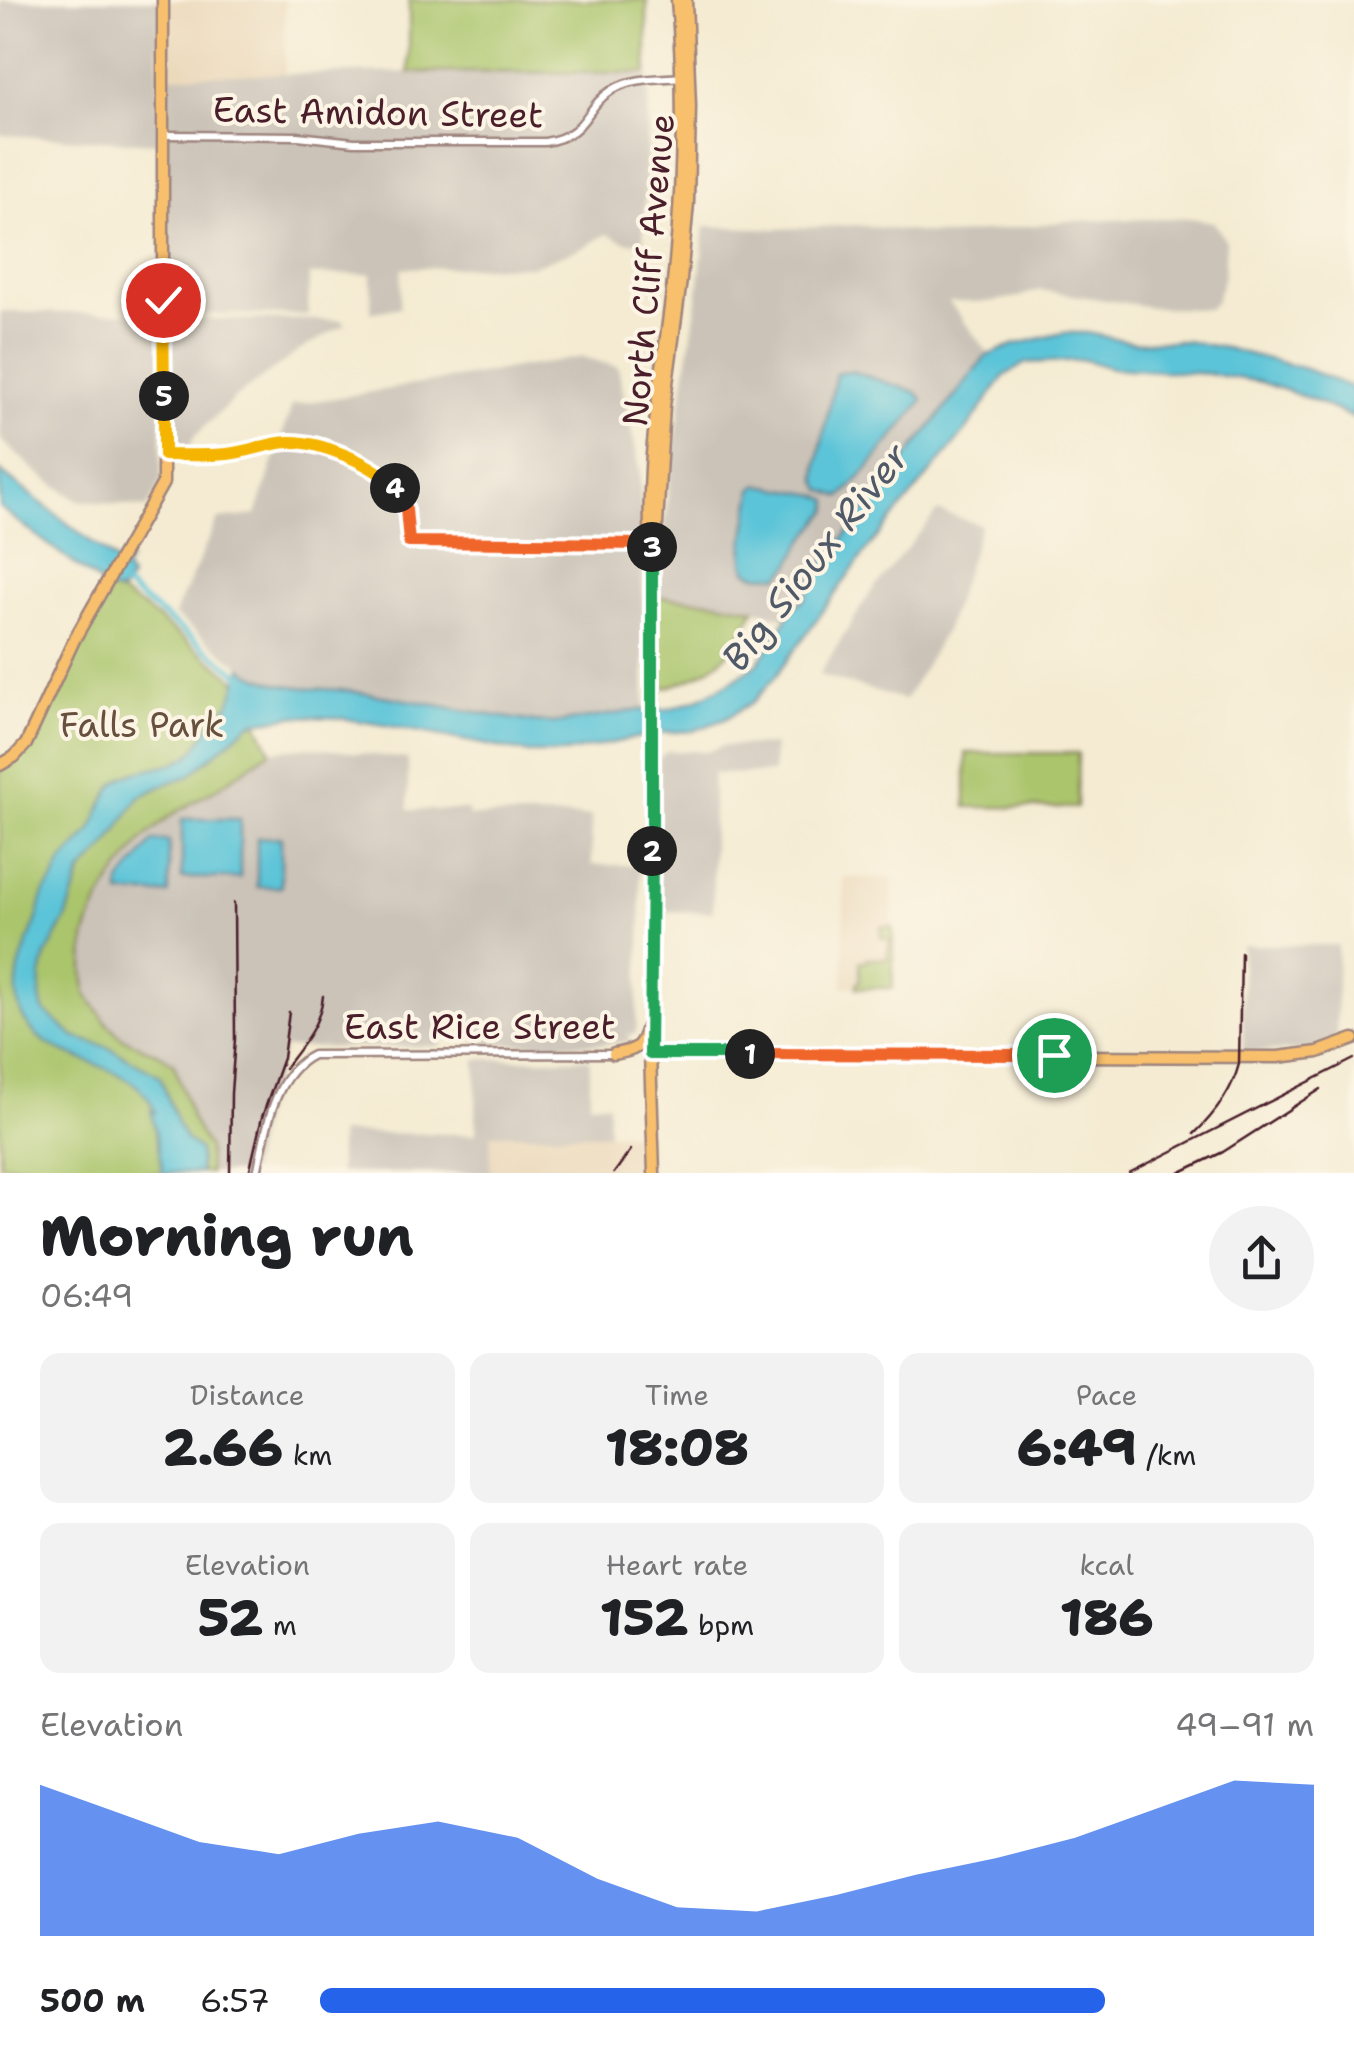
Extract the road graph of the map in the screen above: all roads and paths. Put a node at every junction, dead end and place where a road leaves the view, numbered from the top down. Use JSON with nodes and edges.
{"nodes":[{"id":1,"x":163,"y":0,"type":"edge"},
{"id":2,"x":677,"y":0,"type":"edge"},
{"id":3,"x":686,"y":0,"type":"edge"},
{"id":4,"x":686,"y":77,"type":"junction"},
{"id":5,"x":163,"y":135,"type":"junction"},
{"id":6,"x":164,"y":455,"type":"junction"},
{"id":7,"x":652,"y":544,"type":"junction"},
{"id":8,"x":0,"y":765,"type":"edge"},
{"id":9,"x":650,"y":1016,"type":"junction"},
{"id":10,"x":1354,"y":1039,"type":"edge"},
{"id":11,"x":614,"y":1054,"type":"junction"},
{"id":12,"x":650,"y":1054,"type":"junction"},
{"id":13,"x":257,"y":1173,"type":"edge"},
{"id":14,"x":654,"y":1173,"type":"edge"}],
"edges":[{"from":1,"to":5,"type":"main road"},
{"from":2,"to":4,"type":"main road","name":"North Cliff Avenue"},
{"from":3,"to":4,"type":"main road","name":"North Cliff Avenue"},
{"from":4,"to":5,"type":"street","name":"East Amidon Street"},
{"from":4,"to":7,"type":"main road","name":"North Cliff Avenue"},
{"from":5,"to":6,"type":"main road"},
{"from":6,"to":7,"type":"street"},
{"from":6,"to":8,"type":"main road"},
{"from":7,"to":9,"type":"main road","name":"North Cliff Avenue"},
{"from":9,"to":11,"type":"main road"},
{"from":9,"to":12,"type":"main road","name":"North Cliff Avenue"},
{"from":10,"to":12,"type":"main road","name":"East Rice Street"},
{"from":11,"to":12,"type":"street","name":"East Rice Street"},
{"from":11,"to":13,"type":"street","name":"East Rice Street"},
{"from":12,"to":14,"type":"main road","name":"North Cliff Avenue"}]}
